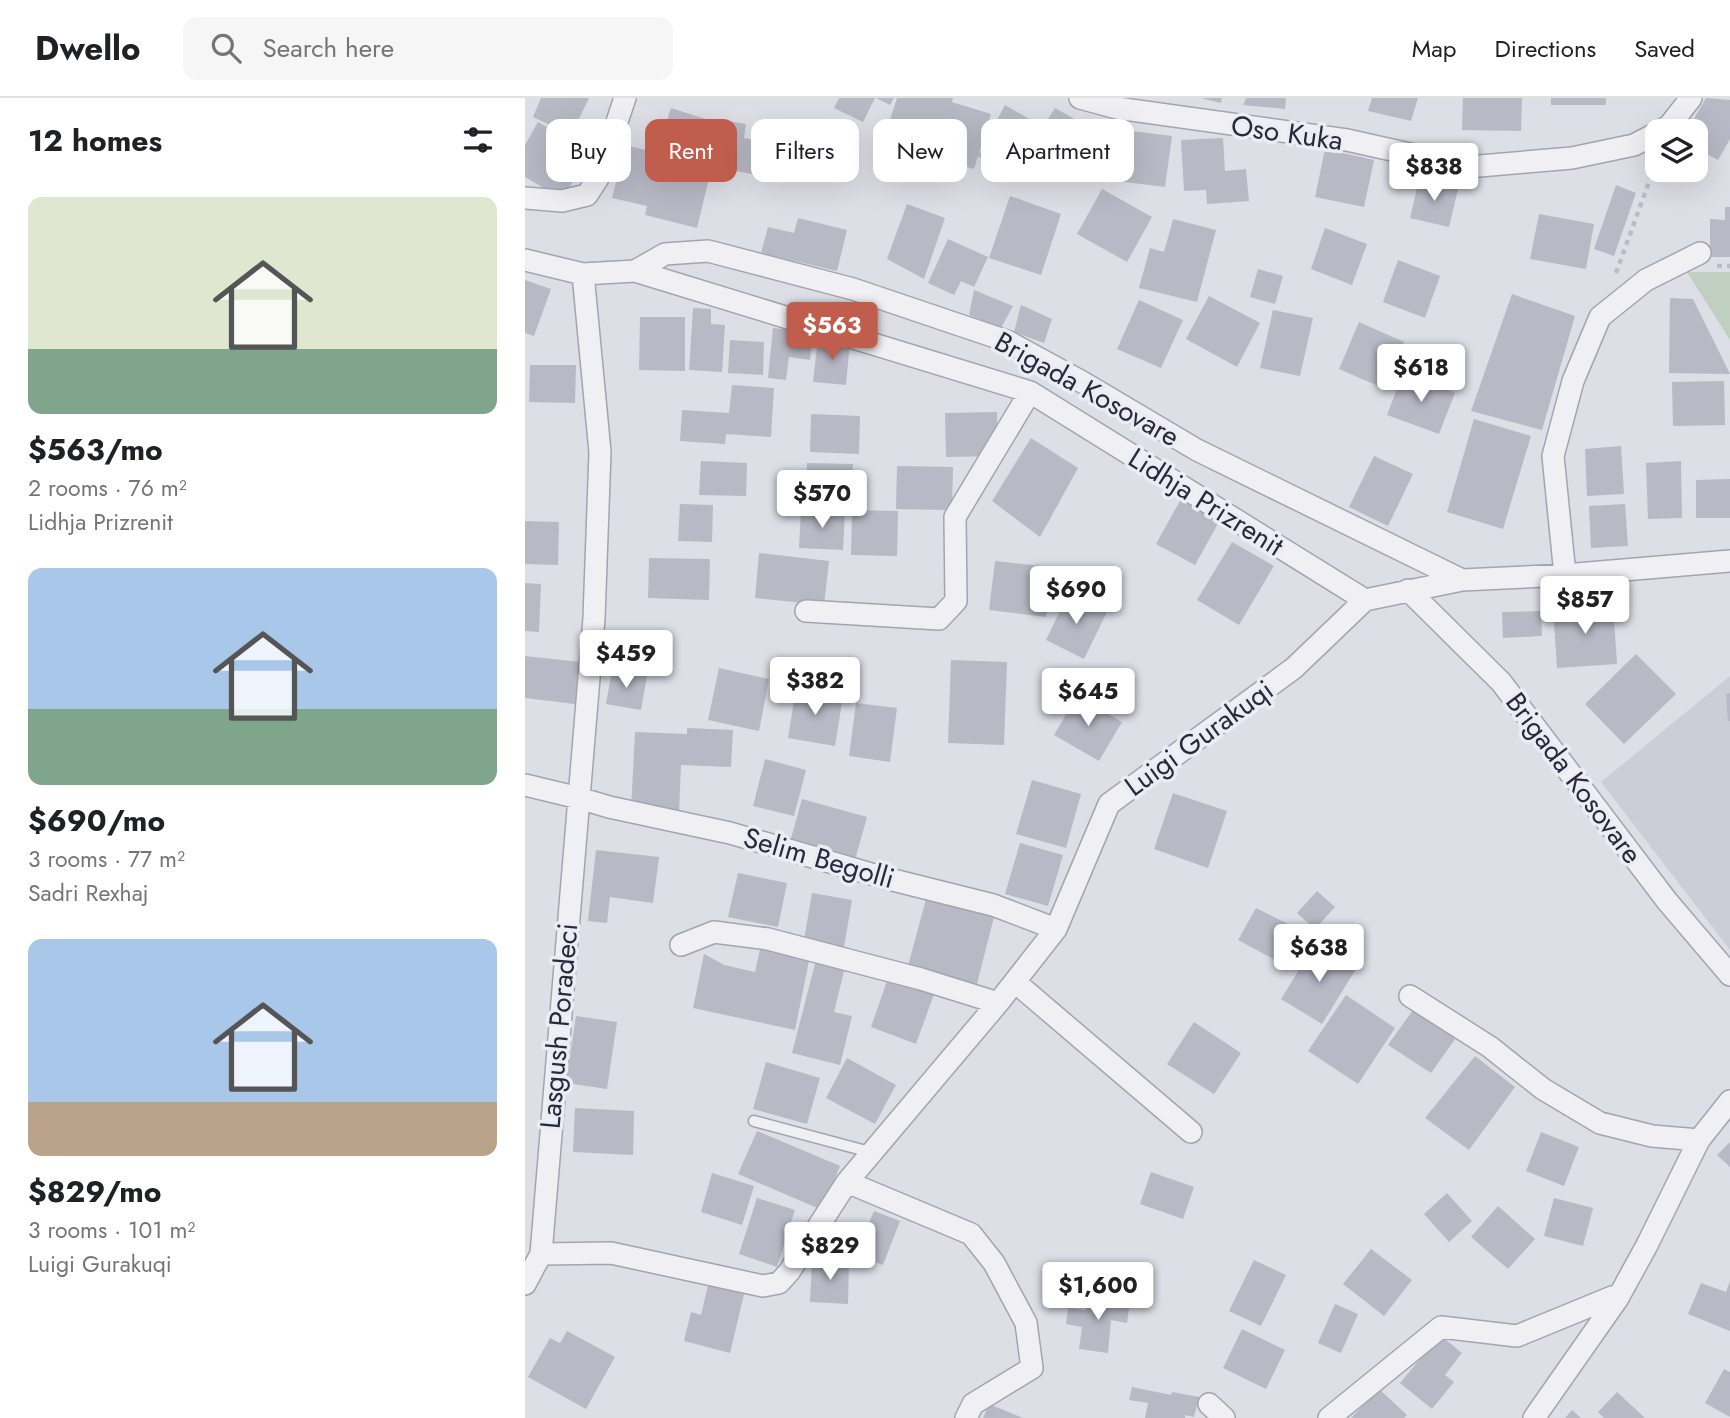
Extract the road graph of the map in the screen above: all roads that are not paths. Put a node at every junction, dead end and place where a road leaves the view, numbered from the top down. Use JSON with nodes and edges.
{"nodes":[{"id":1,"x":625,"y":98,"type":"edge"},
{"id":2,"x":1080,"y":98,"type":"edge"},
{"id":3,"x":1691,"y":98,"type":"edge"},
{"id":4,"x":1674,"y":119,"type":"edge"},
{"id":5,"x":1645,"y":139,"type":"edge"},
{"id":6,"x":525,"y":198,"type":"edge"},
{"id":7,"x":1700,"y":253,"type":"dead end"},
{"id":8,"x":525,"y":260,"type":"edge"},
{"id":9,"x":635,"y":271,"type":"junction"},
{"id":10,"x":583,"y":274,"type":"junction"},
{"id":11,"x":1030,"y":392,"type":"junction"},
{"id":12,"x":1730,"y":561,"type":"edge"},
{"id":13,"x":1565,"y":575,"type":"junction"},
{"id":14,"x":1472,"y":579,"type":"junction"},
{"id":15,"x":1408,"y":590,"type":"junction"},
{"id":16,"x":1365,"y":600,"type":"junction"},
{"id":17,"x":806,"y":611,"type":"dead end"},
{"id":18,"x":525,"y":785,"type":"edge"},
{"id":19,"x":579,"y":798,"type":"junction"},
{"id":20,"x":1056,"y":929,"type":"junction"},
{"id":21,"x":681,"y":945,"type":"dead end"},
{"id":22,"x":1730,"y":975,"type":"edge"},
{"id":23,"x":1015,"y":982,"type":"junction"},
{"id":24,"x":1410,"y":996,"type":"dead end"},
{"id":25,"x":998,"y":1003,"type":"junction"},
{"id":26,"x":1730,"y":1101,"type":"edge"},
{"id":27,"x":754,"y":1121,"type":"dead end"},
{"id":28,"x":1191,"y":1132,"type":"dead end"},
{"id":29,"x":1699,"y":1140,"type":"junction"},
{"id":30,"x":870,"y":1152,"type":"junction"},
{"id":31,"x":846,"y":1182,"type":"junction"},
{"id":32,"x":531,"y":1268,"type":"edge"},
{"id":33,"x":1618,"y":1298,"type":"junction"},
{"id":34,"x":966,"y":1418,"type":"edge"},
{"id":35,"x":1329,"y":1418,"type":"edge"},
{"id":36,"x":1534,"y":1418,"type":"edge"}],
"edges":[{"from":1,"to":6,"type":"street"},
{"from":2,"to":5,"type":"street","name":"Oso Kuka"},
{"from":3,"to":4,"type":"street","name":"Oso Kuka"},
{"from":7,"to":13,"type":"street"},
{"from":8,"to":10,"type":"street","name":"Lidhja Prizrenit"},
{"from":9,"to":10,"type":"street","name":"Lidhja Prizrenit"},
{"from":9,"to":11,"type":"street","name":"Lidhja Prizrenit"},
{"from":9,"to":14,"type":"street","name":"Brigada Kosovare"},
{"from":10,"to":19,"type":"street","name":"Lasgush Poradeci"},
{"from":11,"to":16,"type":"street","name":"Lidhja Prizrenit"},
{"from":11,"to":17,"type":"street"},
{"from":12,"to":13,"type":"street"},
{"from":13,"to":14,"type":"street"},
{"from":14,"to":15,"type":"street"},
{"from":15,"to":16,"type":"street"},
{"from":15,"to":22,"type":"street","name":"Brigada Kosovare"},
{"from":16,"to":20,"type":"street","name":"Luigi Gurakuqi"},
{"from":18,"to":19,"type":"street"},
{"from":19,"to":20,"type":"street","name":"Selim Begolli"},
{"from":19,"to":32,"type":"street","name":"Lasgush Poradeci"},
{"from":20,"to":23,"type":"street","name":"Luigi Gurakuqi"},
{"from":21,"to":25,"type":"street"},
{"from":23,"to":25,"type":"street","name":"Luigi Gurakuqi"},
{"from":23,"to":28,"type":"street"},
{"from":24,"to":29,"type":"street"},
{"from":25,"to":30,"type":"street","name":"Luigi Gurakuqi"},
{"from":26,"to":29,"type":"street"},
{"from":27,"to":30,"type":"lane"},
{"from":29,"to":33,"type":"street"},
{"from":30,"to":31,"type":"street","name":"Luigi Gurakuqi"},
{"from":31,"to":32,"type":"street","name":"Luigi Gurakuqi"},
{"from":31,"to":34,"type":"street"},
{"from":33,"to":35,"type":"street"},
{"from":33,"to":36,"type":"street"}]}
